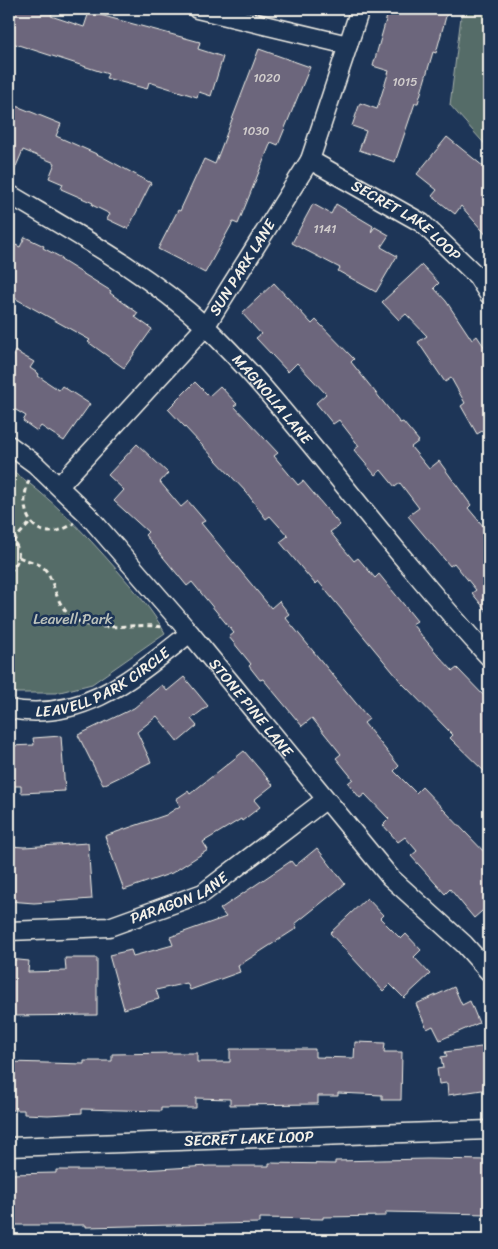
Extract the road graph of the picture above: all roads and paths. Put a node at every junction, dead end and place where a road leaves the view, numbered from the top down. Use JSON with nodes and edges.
{"nodes":[{"id":1,"x":198,"y":9,"type":"edge"},
{"id":2,"x":360,"y":9,"type":"edge"},
{"id":3,"x":348,"y":45,"type":"junction"},
{"id":4,"x":310,"y":160,"type":"junction"},
{"id":5,"x":9,"y":194,"type":"edge"},
{"id":6,"x":489,"y":295,"type":"edge"},
{"id":7,"x":205,"y":327,"type":"junction"},
{"id":8,"x":9,"y":445,"type":"edge"},
{"id":9,"x":35,"y":464,"type":"junction"},
{"id":10,"x":59,"y":486,"type":"junction"},
{"id":11,"x":87,"y":514,"type":"junction"},
{"id":12,"x":31,"y":522,"type":"junction"},
{"id":13,"x":9,"y":537,"type":"edge"},
{"id":14,"x":13,"y":541,"type":"junction"},
{"id":15,"x":19,"y":557,"type":"junction"},
{"id":16,"x":9,"y":572,"type":"edge"},
{"id":17,"x":190,"y":633,"type":"junction"},
{"id":18,"x":489,"y":657,"type":"edge"},
{"id":19,"x":9,"y":709,"type":"edge"},
{"id":20,"x":325,"y":800,"type":"junction"},
{"id":21,"x":9,"y":931,"type":"edge"},
{"id":22,"x":489,"y":972,"type":"edge"},
{"id":23,"x":489,"y":1130,"type":"edge"},
{"id":24,"x":9,"y":1147,"type":"edge"}],
"edges":[{"from":1,"to":3,"type":"street"},
{"from":2,"to":3,"type":"street","name":"SUN PARK LANE"},
{"from":3,"to":4,"type":"street","name":"SUN PARK LANE"},
{"from":4,"to":6,"type":"street","name":"SECRET LAKE LOOP"},
{"from":4,"to":7,"type":"street","name":"SUN PARK LANE"},
{"from":5,"to":7,"type":"street","name":"MAGNOLIA LANE"},
{"from":7,"to":10,"type":"street","name":"SUN PARK LANE"},
{"from":7,"to":18,"type":"street","name":"MAGNOLIA LANE"},
{"from":8,"to":9,"type":"street","name":"STONE PINE LANE"},
{"from":9,"to":10,"type":"street","name":"STONE PINE LANE"},
{"from":9,"to":12,"type":"path"},
{"from":10,"to":11,"type":"street","name":"STONE PINE LANE"},
{"from":11,"to":12,"type":"path"},
{"from":11,"to":17,"type":"street","name":"STONE PINE LANE"},
{"from":12,"to":14,"type":"path"},
{"from":13,"to":14,"type":"path"},
{"from":14,"to":15,"type":"path"},
{"from":15,"to":16,"type":"path"},
{"from":15,"to":17,"type":"path"},
{"from":17,"to":19,"type":"street","name":"LEAVELL PARK CIRCLE"},
{"from":17,"to":20,"type":"street","name":"STONE PINE LANE"},
{"from":20,"to":21,"type":"street","name":"PARAGON LANE"},
{"from":20,"to":22,"type":"street","name":"STONE PINE LANE"},
{"from":23,"to":24,"type":"street","name":"SECRET LAKE LOOP"}]}
